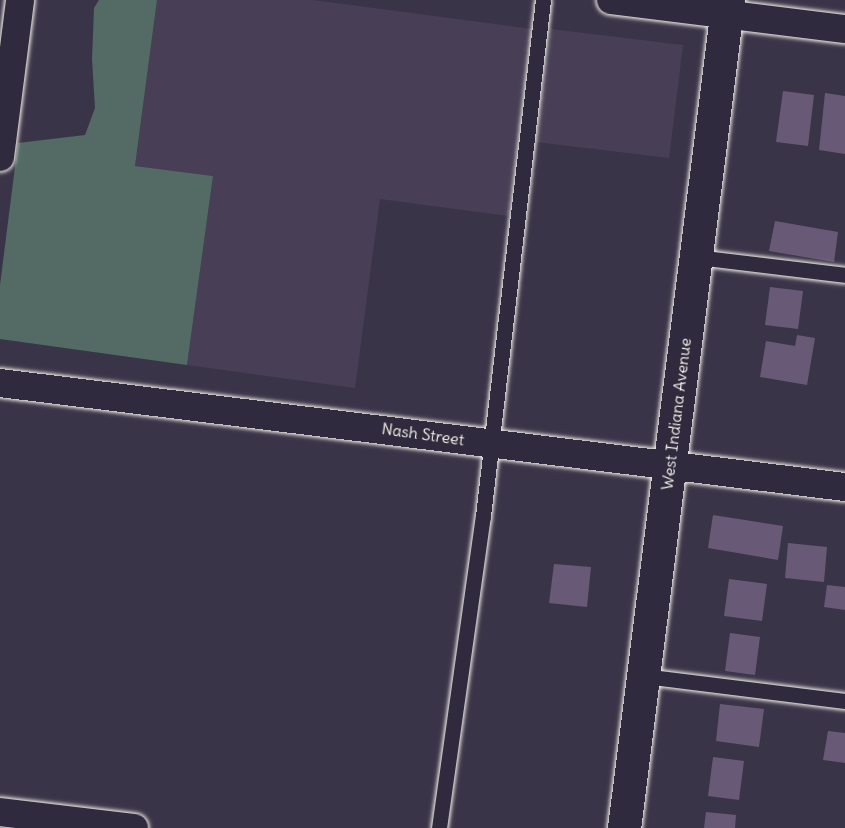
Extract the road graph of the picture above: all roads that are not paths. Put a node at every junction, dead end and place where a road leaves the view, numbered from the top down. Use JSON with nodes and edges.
{"nodes":[{"id":1,"x":20,"y":0,"type":"edge"},
{"id":2,"x":543,"y":0,"type":"edge"},
{"id":3,"x":611,"y":0,"type":"edge"},
{"id":4,"x":727,"y":7,"type":"edge"},
{"id":5,"x":845,"y":28,"type":"edge"},
{"id":6,"x":0,"y":157,"type":"edge"},
{"id":7,"x":697,"y":257,"type":"junction"},
{"id":8,"x":845,"y":275,"type":"edge"},
{"id":9,"x":0,"y":383,"type":"edge"},
{"id":10,"x":491,"y":444,"type":"junction"},
{"id":11,"x":670,"y":465,"type":"junction"},
{"id":12,"x":845,"y":487,"type":"edge"},
{"id":13,"x":644,"y":676,"type":"junction"},
{"id":14,"x":845,"y":701,"type":"edge"},
{"id":15,"x":0,"y":812,"type":"edge"},
{"id":16,"x":134,"y":828,"type":"edge"},
{"id":17,"x":439,"y":828,"type":"edge"},
{"id":18,"x":624,"y":828,"type":"edge"}],
"edges":[{"from":1,"to":6,"type":"street"},
{"from":2,"to":10,"type":"lane"},
{"from":3,"to":4,"type":"street"},
{"from":4,"to":5,"type":"street"},
{"from":4,"to":7,"type":"street","name":"West Indiana Avenue"},
{"from":7,"to":8,"type":"lane"},
{"from":7,"to":11,"type":"street","name":"West Indiana Avenue"},
{"from":9,"to":10,"type":"street","name":"Nash Street"},
{"from":10,"to":11,"type":"street","name":"Nash Street"},
{"from":10,"to":17,"type":"lane"},
{"from":11,"to":12,"type":"street","name":"Nash Street"},
{"from":11,"to":13,"type":"street","name":"West Indiana Avenue"},
{"from":13,"to":14,"type":"lane"},
{"from":13,"to":18,"type":"street","name":"West Indiana Avenue"},
{"from":15,"to":16,"type":"street"}]}
